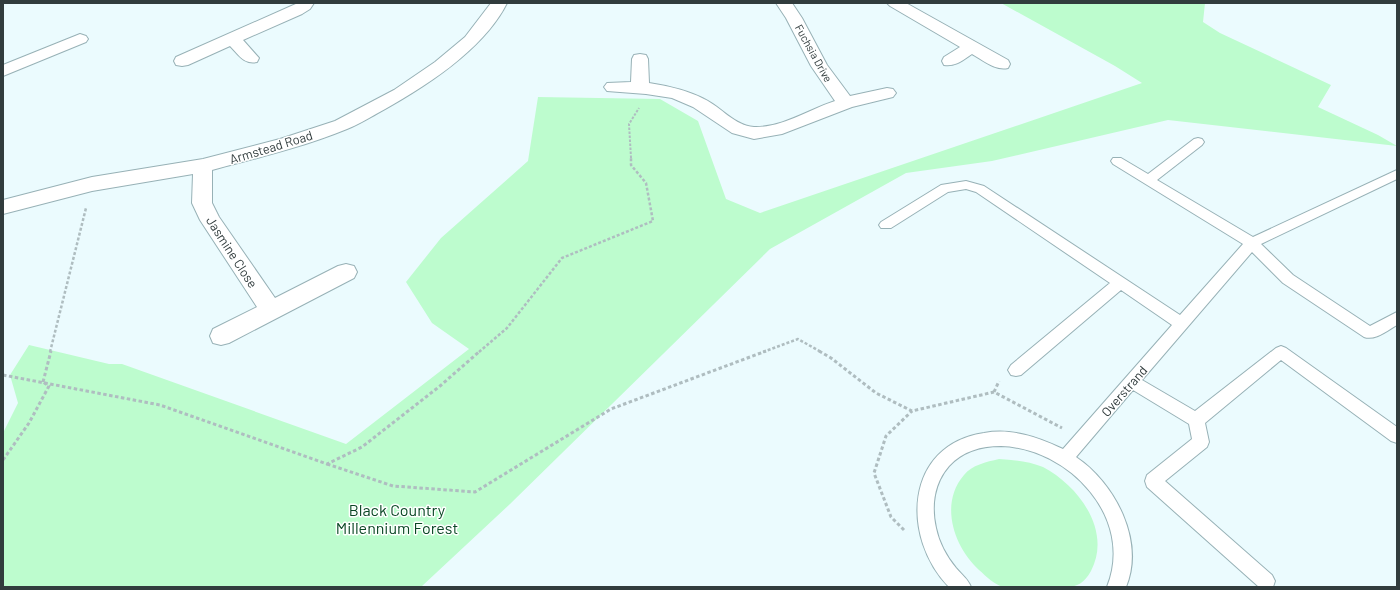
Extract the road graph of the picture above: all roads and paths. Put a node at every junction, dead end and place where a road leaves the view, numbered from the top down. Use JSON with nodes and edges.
{"nodes":[{"id":1,"x":306,"y":3,"type":"edge"},
{"id":2,"x":499,"y":3,"type":"edge"},
{"id":3,"x":786,"y":3,"type":"edge"},
{"id":4,"x":895,"y":3,"type":"edge"},
{"id":5,"x":80,"y":39,"type":"dead end"},
{"id":6,"x":233,"y":40,"type":"junction"},
{"id":7,"x":17,"y":45,"type":"dead end"},
{"id":8,"x":972,"y":47,"type":"junction"},
{"id":9,"x":251,"y":58,"type":"dead end"},
{"id":10,"x":640,"y":59,"type":"dead end"},
{"id":11,"x":29,"y":60,"type":"junction"},
{"id":12,"x":182,"y":61,"type":"dead end"},
{"id":13,"x":950,"y":61,"type":"dead end"},
{"id":14,"x":1002,"y":64,"type":"dead end"},
{"id":15,"x":3,"y":71,"type":"edge"},
{"id":16,"x":613,"y":87,"type":"dead end"},
{"id":17,"x":646,"y":88,"type":"junction"},
{"id":18,"x":887,"y":93,"type":"dead end"},
{"id":19,"x":846,"y":103,"type":"junction"},
{"id":20,"x":1198,"y":142,"type":"dead end"},
{"id":21,"x":1117,"y":161,"type":"dead end"},
{"id":22,"x":203,"y":166,"type":"junction"},
{"id":23,"x":1397,"y":174,"type":"edge"},
{"id":24,"x":1148,"y":180,"type":"junction"},
{"id":25,"x":92,"y":184,"type":"junction"},
{"id":26,"x":3,"y":208,"type":"edge"},
{"id":27,"x":886,"y":225,"type":"dead end"},
{"id":28,"x":1252,"y":243,"type":"junction"},
{"id":29,"x":346,"y":272,"type":"dead end"},
{"id":30,"x":1120,"y":283,"type":"junction"},
{"id":31,"x":271,"y":310,"type":"junction"},
{"id":32,"x":1397,"y":318,"type":"edge"},
{"id":33,"x":1182,"y":324,"type":"junction"},
{"id":34,"x":221,"y":336,"type":"dead end"},
{"id":35,"x":1016,"y":370,"type":"dead end"},
{"id":36,"x":3,"y":376,"type":"edge"},
{"id":37,"x":43,"y":382,"type":"junction"},
{"id":38,"x":1133,"y":382,"type":"junction"},
{"id":39,"x":1196,"y":420,"type":"junction"},
{"id":40,"x":1397,"y":436,"type":"edge"},
{"id":41,"x":1082,"y":438,"type":"junction"},
{"id":42,"x":1065,"y":458,"type":"junction"},
{"id":43,"x":3,"y":460,"type":"edge"},
{"id":44,"x":327,"y":464,"type":"junction"},
{"id":45,"x":1266,"y":581,"type":"dead end"},
{"id":46,"x":953,"y":585,"type":"edge"},
{"id":47,"x":1116,"y":587,"type":"edge"}],
"edges":[{"from":1,"to":6,"type":"street"},
{"from":2,"to":22,"type":"street","name":"Armstead Road"},
{"from":3,"to":19,"type":"street","name":"Fuchsia Drive"},
{"from":4,"to":8,"type":"street"},
{"from":5,"to":11,"type":"street"},
{"from":6,"to":9,"type":"street"},
{"from":6,"to":12,"type":"street"},
{"from":7,"to":11,"type":"street"},
{"from":8,"to":13,"type":"street"},
{"from":8,"to":14,"type":"street"},
{"from":10,"to":17,"type":"street"},
{"from":11,"to":15,"type":"street"},
{"from":16,"to":17,"type":"street"},
{"from":17,"to":19,"type":"street"},
{"from":17,"to":44,"type":"path"},
{"from":18,"to":19,"type":"street"},
{"from":20,"to":24,"type":"lane"},
{"from":21,"to":24,"type":"lane"},
{"from":22,"to":25,"type":"street","name":"Armstead Road"},
{"from":22,"to":31,"type":"street","name":"Jasmine Close"},
{"from":23,"to":28,"type":"lane"},
{"from":24,"to":28,"type":"lane"},
{"from":25,"to":26,"type":"street","name":"Armstead Road"},
{"from":25,"to":37,"type":"path"},
{"from":27,"to":30,"type":"lane"},
{"from":28,"to":32,"type":"lane"},
{"from":28,"to":33,"type":"lane","name":"Overstrand"},
{"from":29,"to":31,"type":"street"},
{"from":30,"to":33,"type":"lane"},
{"from":30,"to":35,"type":"lane"},
{"from":31,"to":34,"type":"street"},
{"from":33,"to":38,"type":"lane","name":"Overstrand"},
{"from":36,"to":37,"type":"path"},
{"from":37,"to":43,"type":"path"},
{"from":37,"to":44,"type":"path"},
{"from":38,"to":39,"type":"lane"},
{"from":38,"to":41,"type":"lane","name":"Overstrand"},
{"from":39,"to":40,"type":"lane"},
{"from":39,"to":45,"type":"lane"},
{"from":41,"to":42,"type":"lane","name":"Overstrand"},
{"from":41,"to":44,"type":"path"},
{"from":42,"to":46,"type":"lane"},
{"from":42,"to":47,"type":"lane"}]}
